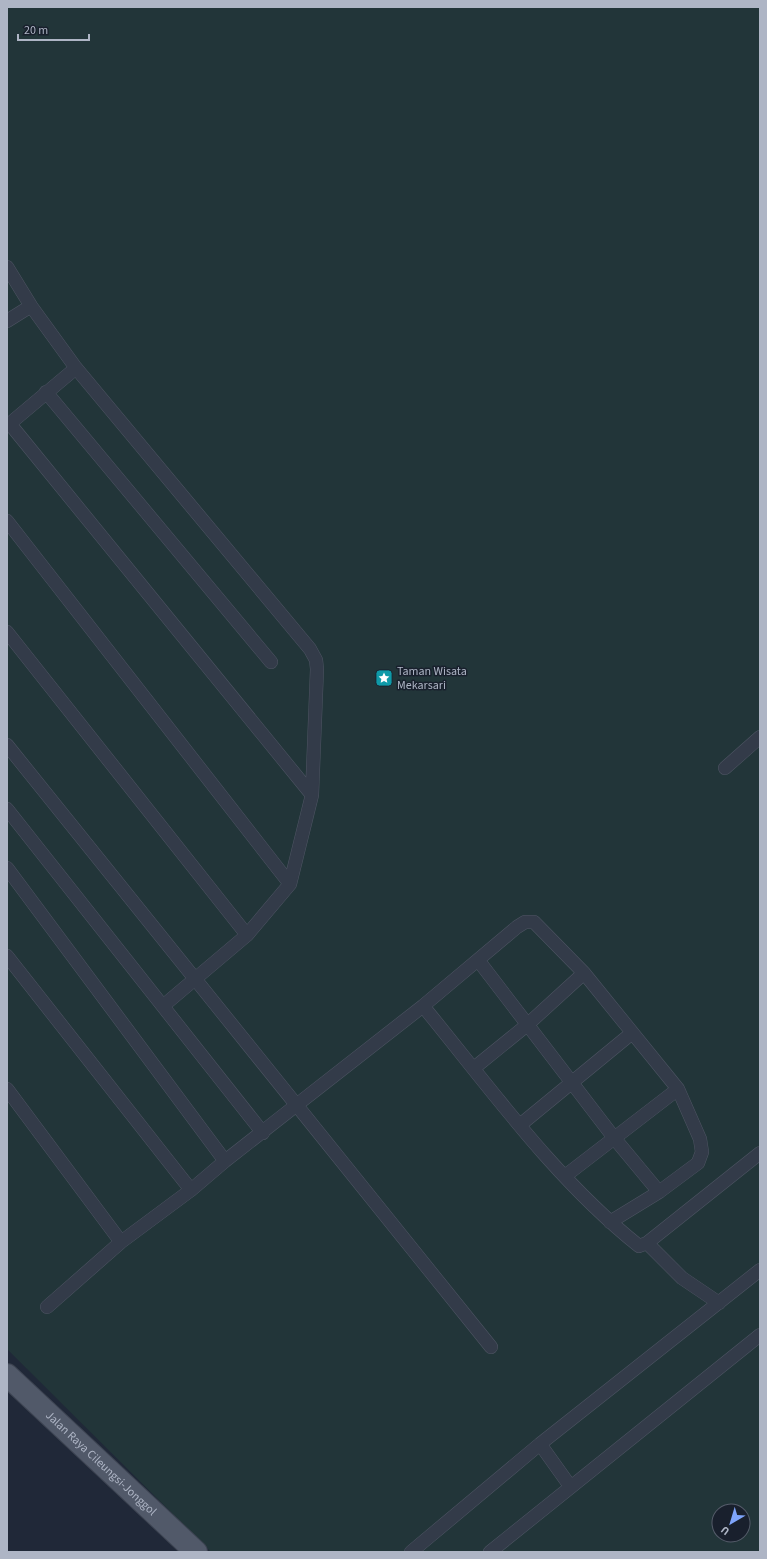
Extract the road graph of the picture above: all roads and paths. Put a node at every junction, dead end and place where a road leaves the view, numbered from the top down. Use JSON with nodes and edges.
{"nodes":[{"id":1,"x":7,"y":267,"type":"edge"},
{"id":2,"x":31,"y":306,"type":"junction"},
{"id":3,"x":7,"y":321,"type":"edge"},
{"id":4,"x":76,"y":368,"type":"junction"},
{"id":5,"x":46,"y":392,"type":"junction"},
{"id":6,"x":9,"y":425,"type":"edge"},
{"id":7,"x":7,"y":521,"type":"edge"},
{"id":8,"x":7,"y":632,"type":"edge"},
{"id":9,"x":270,"y":662,"type":"dead end"},
{"id":10,"x":760,"y":737,"type":"edge"},
{"id":11,"x":7,"y":745,"type":"edge"},
{"id":12,"x":724,"y":768,"type":"dead end"},
{"id":13,"x":312,"y":796,"type":"junction"},
{"id":14,"x":7,"y":809,"type":"edge"},
{"id":15,"x":7,"y":868,"type":"edge"},
{"id":16,"x":290,"y":884,"type":"junction"},
{"id":17,"x":247,"y":935,"type":"junction"},
{"id":18,"x":7,"y":956,"type":"edge"},
{"id":19,"x":478,"y":960,"type":"junction"},
{"id":20,"x":584,"y":973,"type":"junction"},
{"id":21,"x":196,"y":978,"type":"junction"},
{"id":22,"x":163,"y":1006,"type":"junction"},
{"id":23,"x":423,"y":1006,"type":"junction"},
{"id":24,"x":527,"y":1025,"type":"junction"},
{"id":25,"x":632,"y":1033,"type":"junction"},
{"id":26,"x":474,"y":1068,"type":"junction"},
{"id":27,"x":572,"y":1083,"type":"junction"},
{"id":28,"x":7,"y":1089,"type":"edge"},
{"id":29,"x":678,"y":1089,"type":"junction"},
{"id":30,"x":296,"y":1105,"type":"junction"},
{"id":31,"x":520,"y":1125,"type":"junction"},
{"id":32,"x":263,"y":1133,"type":"junction"},
{"id":33,"x":615,"y":1138,"type":"junction"},
{"id":34,"x":760,"y":1153,"type":"edge"},
{"id":35,"x":225,"y":1161,"type":"junction"},
{"id":36,"x":565,"y":1176,"type":"junction"},
{"id":37,"x":191,"y":1190,"type":"junction"},
{"id":38,"x":659,"y":1192,"type":"junction"},
{"id":39,"x":610,"y":1222,"type":"junction"},
{"id":40,"x":121,"y":1242,"type":"junction"},
{"id":41,"x":648,"y":1243,"type":"junction"},
{"id":42,"x":760,"y":1270,"type":"edge"},
{"id":43,"x":719,"y":1303,"type":"junction"},
{"id":44,"x":47,"y":1307,"type":"dead end"},
{"id":45,"x":760,"y":1335,"type":"edge"},
{"id":46,"x":491,"y":1347,"type":"dead end"},
{"id":47,"x":7,"y":1375,"type":"edge"},
{"id":48,"x":540,"y":1444,"type":"junction"},
{"id":49,"x":570,"y":1486,"type":"junction"},
{"id":50,"x":196,"y":1552,"type":"edge"},
{"id":51,"x":411,"y":1552,"type":"edge"},
{"id":52,"x":490,"y":1552,"type":"edge"}],
"edges":[{"from":1,"to":2,"type":"lane"},
{"from":2,"to":3,"type":"lane"},
{"from":2,"to":4,"type":"lane"},
{"from":4,"to":5,"type":"lane"},
{"from":4,"to":13,"type":"lane"},
{"from":5,"to":6,"type":"lane"},
{"from":5,"to":9,"type":"lane"},
{"from":6,"to":13,"type":"lane"},
{"from":7,"to":16,"type":"lane"},
{"from":8,"to":17,"type":"lane"},
{"from":10,"to":12,"type":"lane"},
{"from":11,"to":21,"type":"lane"},
{"from":13,"to":16,"type":"lane"},
{"from":14,"to":22,"type":"lane"},
{"from":15,"to":35,"type":"lane"},
{"from":16,"to":17,"type":"lane"},
{"from":17,"to":21,"type":"lane"},
{"from":18,"to":37,"type":"lane"},
{"from":19,"to":20,"type":"lane"},
{"from":19,"to":23,"type":"lane"},
{"from":19,"to":24,"type":"lane"},
{"from":20,"to":24,"type":"lane"},
{"from":20,"to":25,"type":"lane"},
{"from":21,"to":22,"type":"lane"},
{"from":21,"to":30,"type":"lane"},
{"from":22,"to":32,"type":"lane"},
{"from":23,"to":26,"type":"lane"},
{"from":23,"to":30,"type":"lane"},
{"from":24,"to":26,"type":"lane"},
{"from":24,"to":27,"type":"lane"},
{"from":25,"to":27,"type":"lane"},
{"from":25,"to":29,"type":"lane"},
{"from":26,"to":31,"type":"lane"},
{"from":27,"to":31,"type":"lane"},
{"from":27,"to":33,"type":"lane"},
{"from":28,"to":40,"type":"lane"},
{"from":29,"to":33,"type":"lane"},
{"from":29,"to":38,"type":"lane"},
{"from":30,"to":32,"type":"lane"},
{"from":30,"to":46,"type":"lane"},
{"from":31,"to":36,"type":"lane"},
{"from":32,"to":35,"type":"lane"},
{"from":33,"to":36,"type":"lane"},
{"from":33,"to":38,"type":"lane"},
{"from":34,"to":41,"type":"lane"},
{"from":35,"to":37,"type":"lane"},
{"from":36,"to":39,"type":"lane"},
{"from":37,"to":40,"type":"lane"},
{"from":38,"to":39,"type":"lane"},
{"from":39,"to":41,"type":"lane"},
{"from":40,"to":44,"type":"lane"},
{"from":41,"to":43,"type":"lane"},
{"from":42,"to":43,"type":"lane"},
{"from":43,"to":48,"type":"lane"},
{"from":45,"to":49,"type":"lane"},
{"from":47,"to":50,"type":"main road","name":"Jalan Raya Cileungsi-Jonggol"},
{"from":48,"to":49,"type":"lane"},
{"from":48,"to":51,"type":"lane"},
{"from":49,"to":52,"type":"lane"}]}
